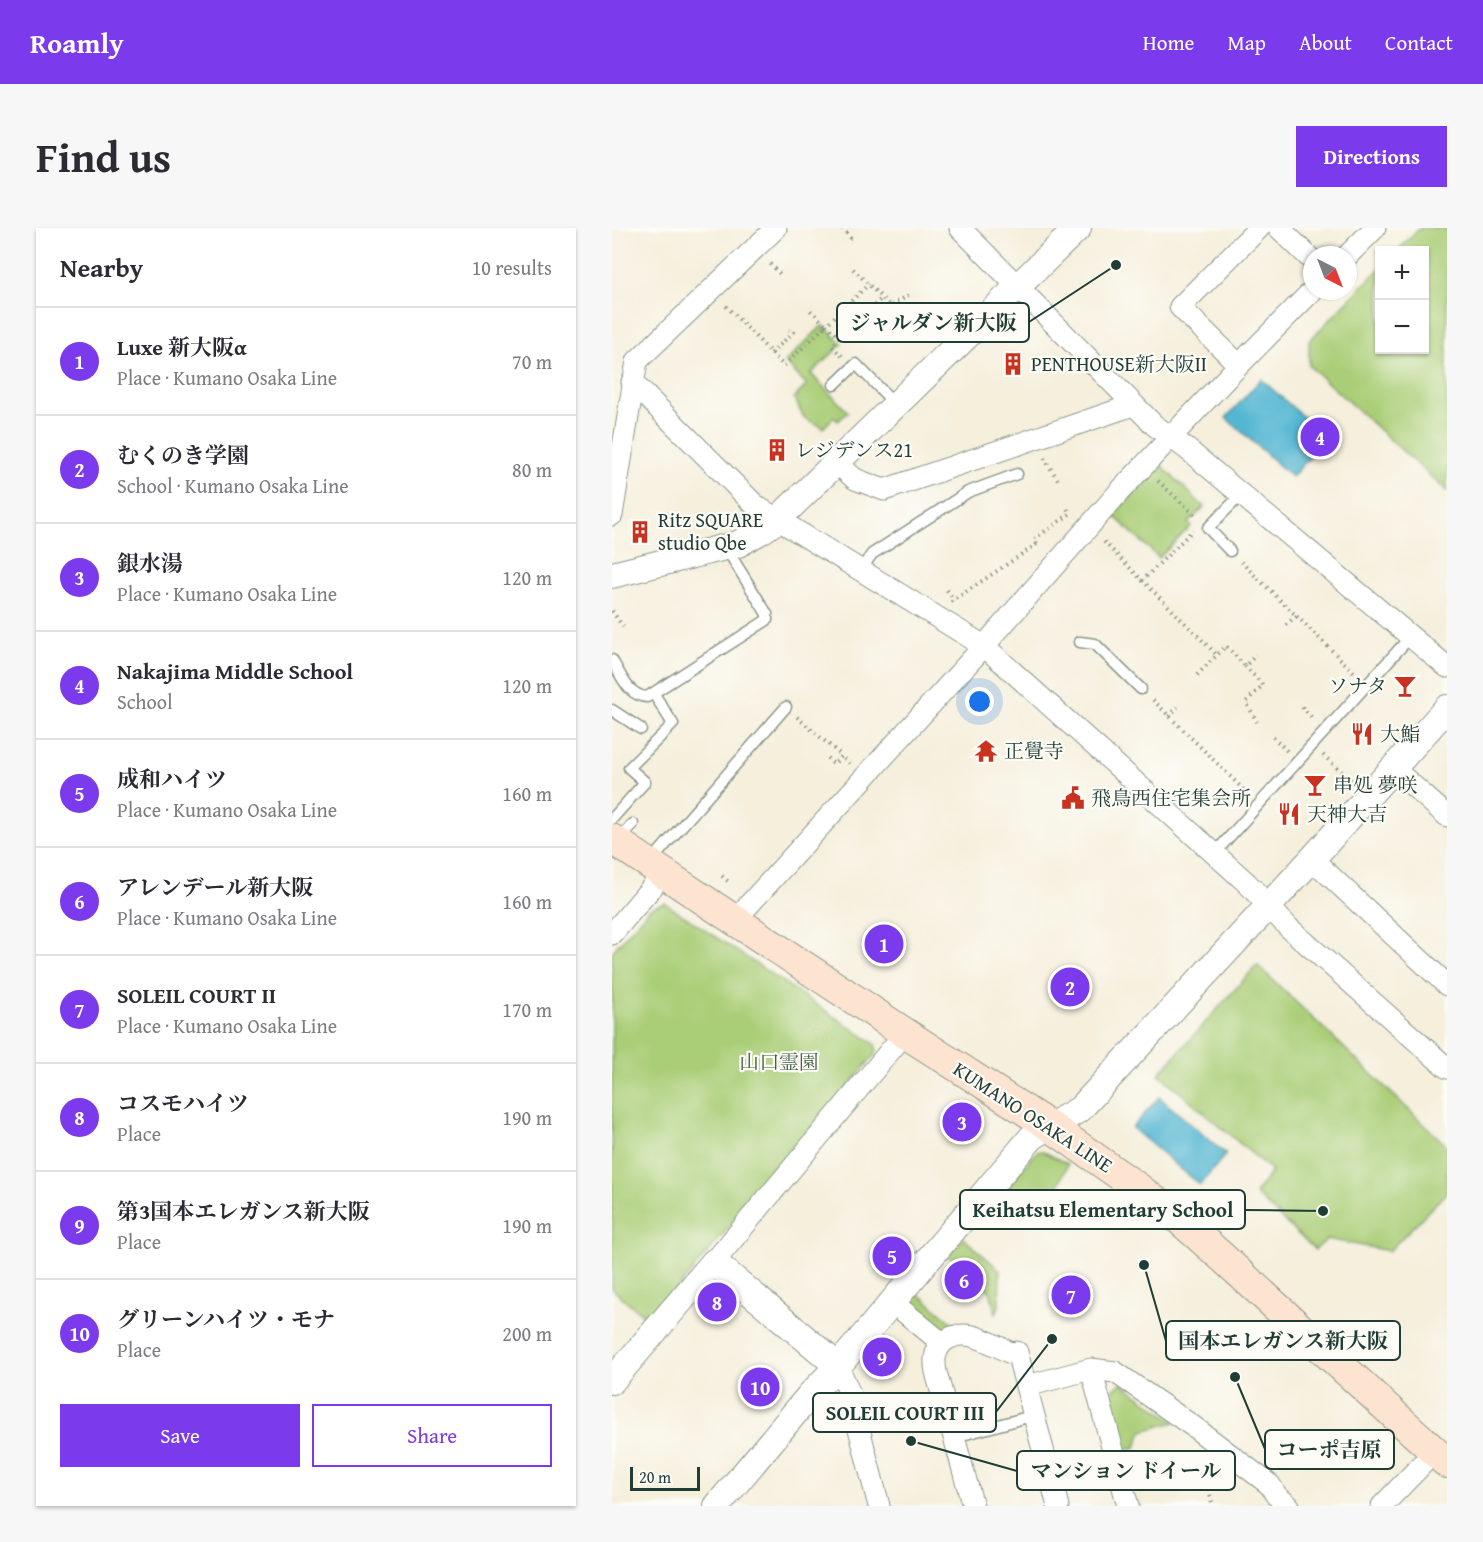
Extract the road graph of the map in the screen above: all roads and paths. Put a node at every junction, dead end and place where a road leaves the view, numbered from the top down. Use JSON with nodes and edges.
{"nodes":[{"id":1,"x":776,"y":228,"type":"edge"},
{"id":2,"x":842,"y":228,"type":"edge"},
{"id":3,"x":960,"y":228,"type":"edge"},
{"id":4,"x":1078,"y":228,"type":"edge"},
{"id":5,"x":1259,"y":228,"type":"edge"},
{"id":6,"x":1279,"y":228,"type":"edge"},
{"id":7,"x":1375,"y":228,"type":"edge"},
{"id":8,"x":854,"y":236,"type":"dead end"},
{"id":9,"x":1357,"y":246,"type":"edge"},
{"id":10,"x":1303,"y":251,"type":"edge"},
{"id":11,"x":765,"y":259,"type":"dead end"},
{"id":12,"x":853,"y":269,"type":"dead end"},
{"id":13,"x":781,"y":275,"type":"dead end"},
{"id":14,"x":869,"y":284,"type":"junction"},
{"id":15,"x":1018,"y":287,"type":"junction"},
{"id":16,"x":711,"y":290,"type":"junction"},
{"id":17,"x":910,"y":294,"type":"dead end"},
{"id":18,"x":882,"y":298,"type":"junction"},
{"id":19,"x":1303,"y":300,"type":"edge"},
{"id":20,"x":810,"y":310,"type":"dead end"},
{"id":21,"x":826,"y":325,"type":"junction"},
{"id":22,"x":789,"y":330,"type":"dead end"},
{"id":23,"x":839,"y":339,"type":"junction"},
{"id":24,"x":771,"y":353,"type":"junction"},
{"id":25,"x":1239,"y":365,"type":"junction"},
{"id":26,"x":853,"y":367,"type":"junction"},
{"id":27,"x":632,"y":382,"type":"junction"},
{"id":28,"x":834,"y":385,"type":"dead end"},
{"id":29,"x":896,"y":405,"type":"junction"},
{"id":30,"x":1133,"y":405,"type":"junction"},
{"id":31,"x":1171,"y":437,"type":"junction"},
{"id":32,"x":837,"y":463,"type":"junction"},
{"id":33,"x":1017,"y":474,"type":"dead end"},
{"id":34,"x":1153,"y":476,"type":"dead end"},
{"id":35,"x":1242,"y":494,"type":"junction"},
{"id":36,"x":1067,"y":508,"type":"dead end"},
{"id":37,"x":612,"y":515,"type":"edge"},
{"id":38,"x":777,"y":520,"type":"junction"},
{"id":39,"x":1089,"y":526,"type":"junction"},
{"id":40,"x":726,"y":548,"type":"junction"},
{"id":41,"x":1230,"y":551,"type":"joint"},
{"id":42,"x":860,"y":571,"type":"junction"},
{"id":43,"x":612,"y":575,"type":"edge"},
{"id":44,"x":1142,"y":581,"type":"junction"},
{"id":45,"x":947,"y":590,"type":"dead end"},
{"id":46,"x":954,"y":600,"type":"junction"},
{"id":47,"x":612,"y":611,"type":"edge"},
{"id":48,"x":933,"y":615,"type":"junction"},
{"id":49,"x":1296,"y":616,"type":"junction"},
{"id":50,"x":1286,"y":625,"type":"dead end"},
{"id":51,"x":624,"y":628,"type":"dead end"},
{"id":52,"x":1411,"y":636,"type":"junction"},
{"id":53,"x":1080,"y":642,"type":"dead end"},
{"id":54,"x":984,"y":646,"type":"junction"},
{"id":55,"x":1256,"y":655,"type":"dead end"},
{"id":56,"x":1217,"y":656,"type":"junction"},
{"id":57,"x":612,"y":660,"type":"edge"},
{"id":58,"x":1245,"y":666,"type":"junction"},
{"id":59,"x":1447,"y":667,"type":"edge"},
{"id":60,"x":1197,"y":675,"type":"dead end"},
{"id":61,"x":1367,"y":685,"type":"junction"},
{"id":62,"x":1141,"y":689,"type":"joint"},
{"id":63,"x":654,"y":694,"type":"junction"},
{"id":64,"x":786,"y":707,"type":"joint"},
{"id":65,"x":1178,"y":707,"type":"dead end"},
{"id":66,"x":1447,"y":708,"type":"edge"},
{"id":67,"x":612,"y":710,"type":"edge"},
{"id":68,"x":1169,"y":716,"type":"junction"},
{"id":69,"x":1257,"y":722,"type":"dead end"},
{"id":70,"x":641,"y":729,"type":"dead end"},
{"id":71,"x":1312,"y":746,"type":"junction"},
{"id":72,"x":827,"y":758,"type":"dead end"},
{"id":73,"x":1393,"y":768,"type":"junction"},
{"id":74,"x":1354,"y":783,"type":"dead end"},
{"id":75,"x":1259,"y":805,"type":"junction"},
{"id":76,"x":1447,"y":816,"type":"edge"},
{"id":77,"x":618,"y":831,"type":"edge"},
{"id":78,"x":1214,"y":854,"type":"junction"},
{"id":79,"x":1312,"y":859,"type":"junction"},
{"id":80,"x":657,"y":869,"type":"junction"},
{"id":81,"x":1268,"y":906,"type":"junction"},
{"id":82,"x":735,"y":920,"type":"junction"},
{"id":83,"x":612,"y":934,"type":"edge"},
{"id":84,"x":1447,"y":985,"type":"edge"},
{"id":85,"x":905,"y":1033,"type":"junction"},
{"id":86,"x":1443,"y":1058,"type":"edge"},
{"id":87,"x":1051,"y":1126,"type":"junction"},
{"id":88,"x":714,"y":1262,"type":"junction"},
{"id":89,"x":892,"y":1302,"type":"junction"},
{"id":90,"x":942,"y":1343,"type":"junction"},
{"id":91,"x":838,"y":1366,"type":"junction"},
{"id":92,"x":1092,"y":1369,"type":"junction"},
{"id":93,"x":612,"y":1381,"type":"edge"},
{"id":94,"x":1027,"y":1386,"type":"junction"},
{"id":95,"x":1035,"y":1415,"type":"junction"},
{"id":96,"x":1194,"y":1428,"type":"junction"},
{"id":97,"x":955,"y":1437,"type":"junction"},
{"id":98,"x":1441,"y":1457,"type":"edge"},
{"id":99,"x":1202,"y":1465,"type":"junction"},
{"id":100,"x":1187,"y":1469,"type":"dead end"},
{"id":101,"x":1282,"y":1502,"type":"edge"},
{"id":102,"x":717,"y":1506,"type":"edge"},
{"id":103,"x":879,"y":1506,"type":"edge"},
{"id":104,"x":973,"y":1506,"type":"edge"},
{"id":105,"x":1058,"y":1506,"type":"edge"},
{"id":106,"x":1128,"y":1506,"type":"edge"},
{"id":107,"x":1213,"y":1506,"type":"edge"},
{"id":108,"x":1382,"y":1506,"type":"edge"}],
"edges":[{"from":1,"to":16,"type":"street"},
{"from":2,"to":8,"type":"path"},
{"from":3,"to":15,"type":"street"},
{"from":4,"to":15,"type":"street"},
{"from":5,"to":25,"type":"street"},
{"from":6,"to":10,"type":"street"},
{"from":7,"to":9,"type":"street"},
{"from":11,"to":13,"type":"path"},
{"from":12,"to":14,"type":"path"},
{"from":14,"to":18,"type":"path"},
{"from":14,"to":21,"type":"path"},
{"from":15,"to":29,"type":"street"},
{"from":15,"to":30,"type":"street"},
{"from":16,"to":24,"type":"path"},
{"from":16,"to":27,"type":"street"},
{"from":17,"to":18,"type":"path"},
{"from":18,"to":23,"type":"path"},
{"from":19,"to":25,"type":"street"},
{"from":20,"to":21,"type":"path"},
{"from":21,"to":23,"type":"path"},
{"from":21,"to":24,"type":"path"},
{"from":22,"to":24,"type":"path"},
{"from":23,"to":26,"type":"path"},
{"from":25,"to":31,"type":"street"},
{"from":26,"to":28,"type":"lane"},
{"from":26,"to":29,"type":"lane"},
{"from":27,"to":37,"type":"street"},
{"from":27,"to":38,"type":"street"},
{"from":29,"to":32,"type":"street"},
{"from":30,"to":31,"type":"street"},
{"from":30,"to":32,"type":"street"},
{"from":31,"to":35,"type":"street"},
{"from":31,"to":39,"type":"street"},
{"from":32,"to":38,"type":"street"},
{"from":33,"to":42,"type":"lane"},
{"from":34,"to":44,"type":"path"},
{"from":35,"to":41,"type":"lane"},
{"from":35,"to":52,"type":"street"},
{"from":36,"to":46,"type":"path"},
{"from":38,"to":40,"type":"street"},
{"from":38,"to":42,"type":"street"},
{"from":39,"to":44,"type":"path"},
{"from":39,"to":54,"type":"street"},
{"from":40,"to":43,"type":"street"},
{"from":40,"to":63,"type":"lane"},
{"from":41,"to":49,"type":"path"},
{"from":42,"to":48,"type":"street"},
{"from":44,"to":56,"type":"path"},
{"from":45,"to":46,"type":"path"},
{"from":46,"to":48,"type":"path"},
{"from":47,"to":51,"type":"path"},
{"from":48,"to":54,"type":"street"},
{"from":49,"to":50,"type":"path"},
{"from":49,"to":61,"type":"path"},
{"from":52,"to":59,"type":"street"},
{"from":52,"to":61,"type":"lane"},
{"from":53,"to":62,"type":"lane"},
{"from":54,"to":78,"type":"street"},
{"from":54,"to":82,"type":"street"},
{"from":55,"to":58,"type":"path"},
{"from":56,"to":58,"type":"path"},
{"from":56,"to":60,"type":"path"},
{"from":57,"to":63,"type":"lane"},
{"from":58,"to":69,"type":"path"},
{"from":61,"to":71,"type":"lane"},
{"from":62,"to":68,"type":"path"},
{"from":63,"to":77,"type":"lane"},
{"from":64,"to":72,"type":"path"},
{"from":64,"to":80,"type":"lane"},
{"from":65,"to":68,"type":"path"},
{"from":66,"to":73,"type":"street"},
{"from":67,"to":70,"type":"lane"},
{"from":68,"to":75,"type":"path"},
{"from":71,"to":74,"type":"path"},
{"from":71,"to":75,"type":"lane"},
{"from":73,"to":76,"type":"street"},
{"from":73,"to":79,"type":"street"},
{"from":75,"to":78,"type":"lane"},
{"from":77,"to":80,"type":"main road","name":"KUMANO OSAKA LINE"},
{"from":78,"to":81,"type":"street"},
{"from":79,"to":81,"type":"street"},
{"from":79,"to":84,"type":"street"},
{"from":80,"to":82,"type":"main road","name":"KUMANO OSAKA LINE"},
{"from":80,"to":83,"type":"street"},
{"from":81,"to":86,"type":"street"},
{"from":81,"to":87,"type":"street"},
{"from":82,"to":85,"type":"main road","name":"KUMANO OSAKA LINE"},
{"from":85,"to":87,"type":"main road","name":"KUMANO OSAKA LINE"},
{"from":85,"to":88,"type":"street"},
{"from":87,"to":89,"type":"street"},
{"from":87,"to":98,"type":"main road","name":"KUMANO OSAKA LINE"},
{"from":88,"to":91,"type":"street"},
{"from":88,"to":93,"type":"street"},
{"from":89,"to":90,"type":"street"},
{"from":89,"to":91,"type":"street"},
{"from":90,"to":94,"type":"street"},
{"from":90,"to":97,"type":"street"},
{"from":91,"to":102,"type":"street"},
{"from":91,"to":103,"type":"street"},
{"from":92,"to":94,"type":"street"},
{"from":92,"to":96,"type":"street"},
{"from":92,"to":106,"type":"street"},
{"from":94,"to":95,"type":"street"},
{"from":95,"to":97,"type":"lane"},
{"from":95,"to":105,"type":"street"},
{"from":96,"to":99,"type":"path"},
{"from":96,"to":101,"type":"street"},
{"from":97,"to":104,"type":"street"},
{"from":98,"to":108,"type":"street"},
{"from":99,"to":100,"type":"path"},
{"from":99,"to":107,"type":"path"}]}
